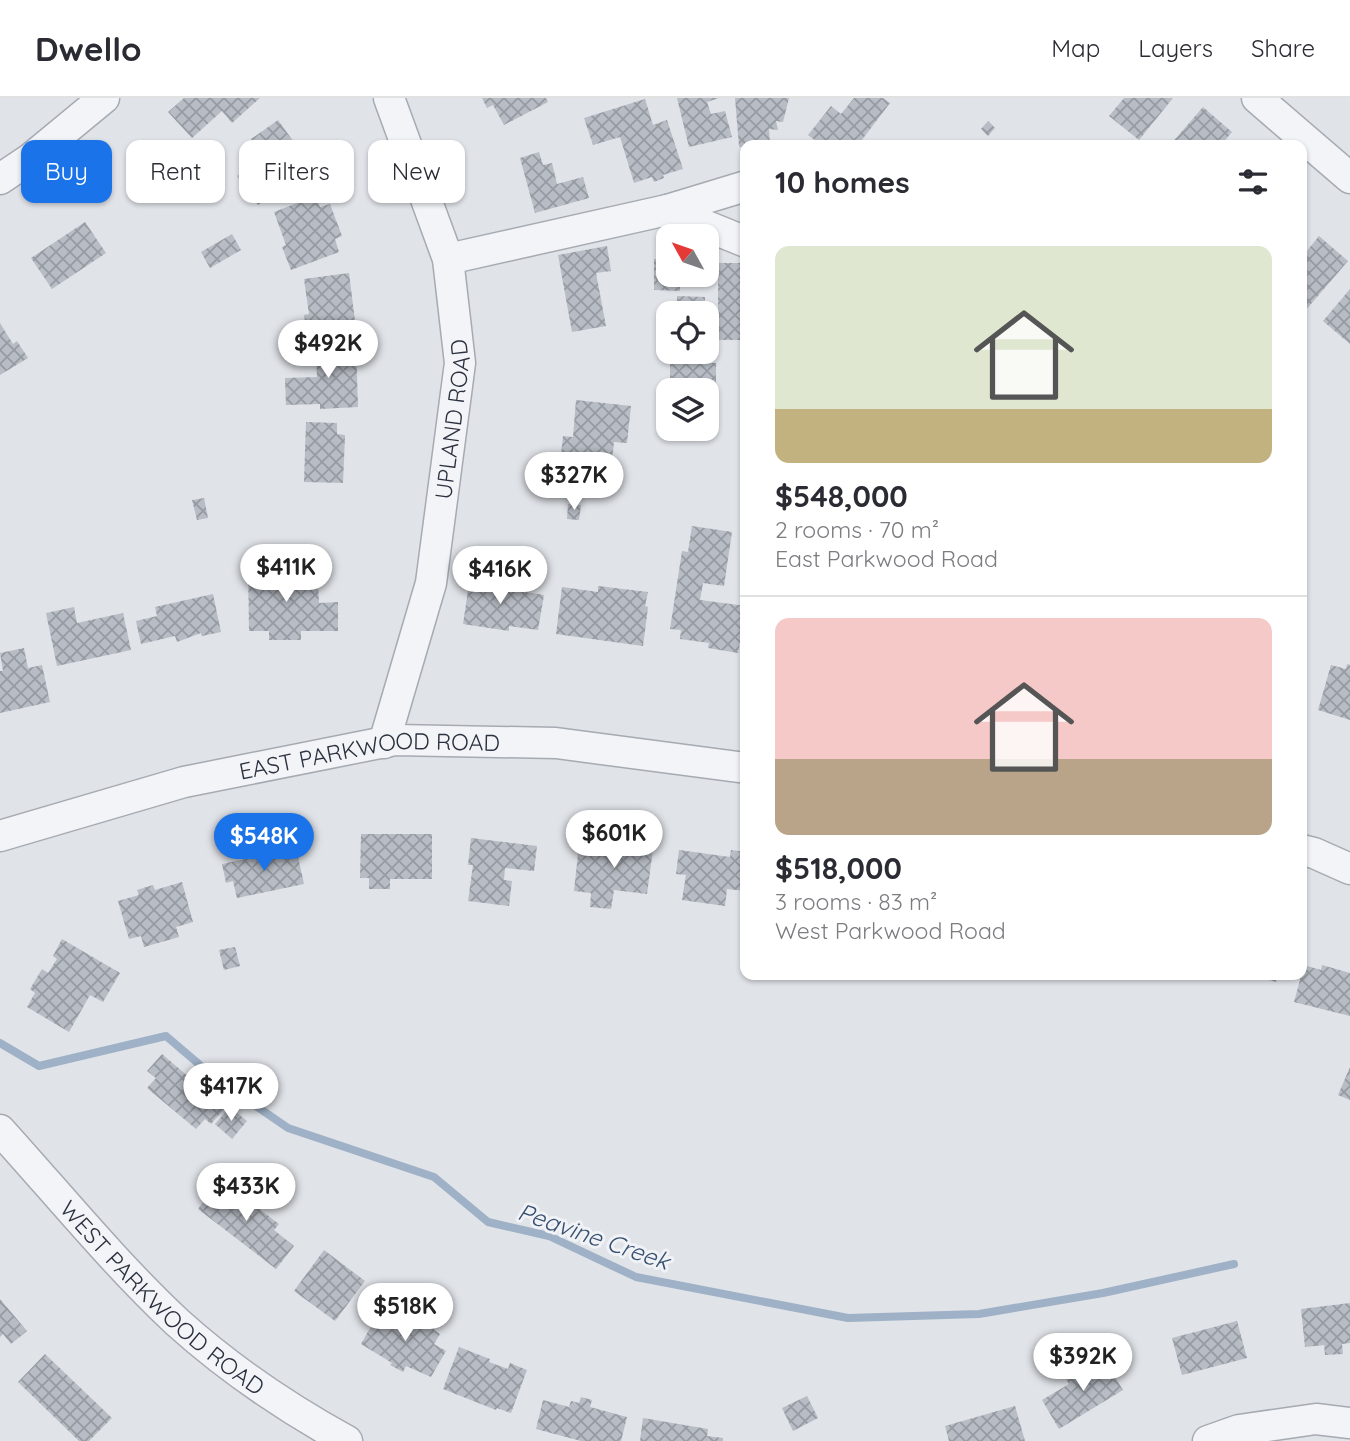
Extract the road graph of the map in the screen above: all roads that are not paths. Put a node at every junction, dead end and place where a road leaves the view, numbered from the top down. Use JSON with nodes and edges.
{"nodes":[{"id":1,"x":104,"y":98,"type":"edge"},
{"id":2,"x":389,"y":98,"type":"edge"},
{"id":3,"x":1257,"y":98,"type":"edge"},
{"id":4,"x":1306,"y":140,"type":"edge"},
{"id":5,"x":1307,"y":141,"type":"edge"},
{"id":6,"x":0,"y":178,"type":"edge"},
{"id":7,"x":1350,"y":178,"type":"edge"},
{"id":8,"x":740,"y":188,"type":"edge"},
{"id":9,"x":667,"y":210,"type":"junction"},
{"id":10,"x":740,"y":240,"type":"edge"},
{"id":11,"x":448,"y":259,"type":"junction"},
{"id":12,"x":384,"y":743,"type":"junction"},
{"id":13,"x":740,"y":767,"type":"edge"},
{"id":14,"x":0,"y":836,"type":"edge"},
{"id":15,"x":1307,"y":851,"type":"edge"},
{"id":16,"x":1350,"y":869,"type":"edge"},
{"id":17,"x":0,"y":1130,"type":"edge"},
{"id":18,"x":1350,"y":1423,"type":"edge"},
{"id":19,"x":347,"y":1441,"type":"edge"},
{"id":20,"x":1208,"y":1441,"type":"edge"}],
"edges":[{"from":1,"to":6,"type":"street"},
{"from":2,"to":11,"type":"street","name":"UPLAND ROAD"},
{"from":3,"to":4,"type":"street"},
{"from":5,"to":7,"type":"street"},
{"from":8,"to":9,"type":"street"},
{"from":9,"to":10,"type":"street"},
{"from":9,"to":11,"type":"street"},
{"from":11,"to":12,"type":"street","name":"UPLAND ROAD"},
{"from":12,"to":13,"type":"street","name":"EAST PARKWOOD ROAD"},
{"from":12,"to":14,"type":"street","name":"EAST PARKWOOD ROAD"},
{"from":15,"to":16,"type":"street"},
{"from":17,"to":19,"type":"street","name":"WEST PARKWOOD ROAD"},
{"from":18,"to":20,"type":"street"}]}
